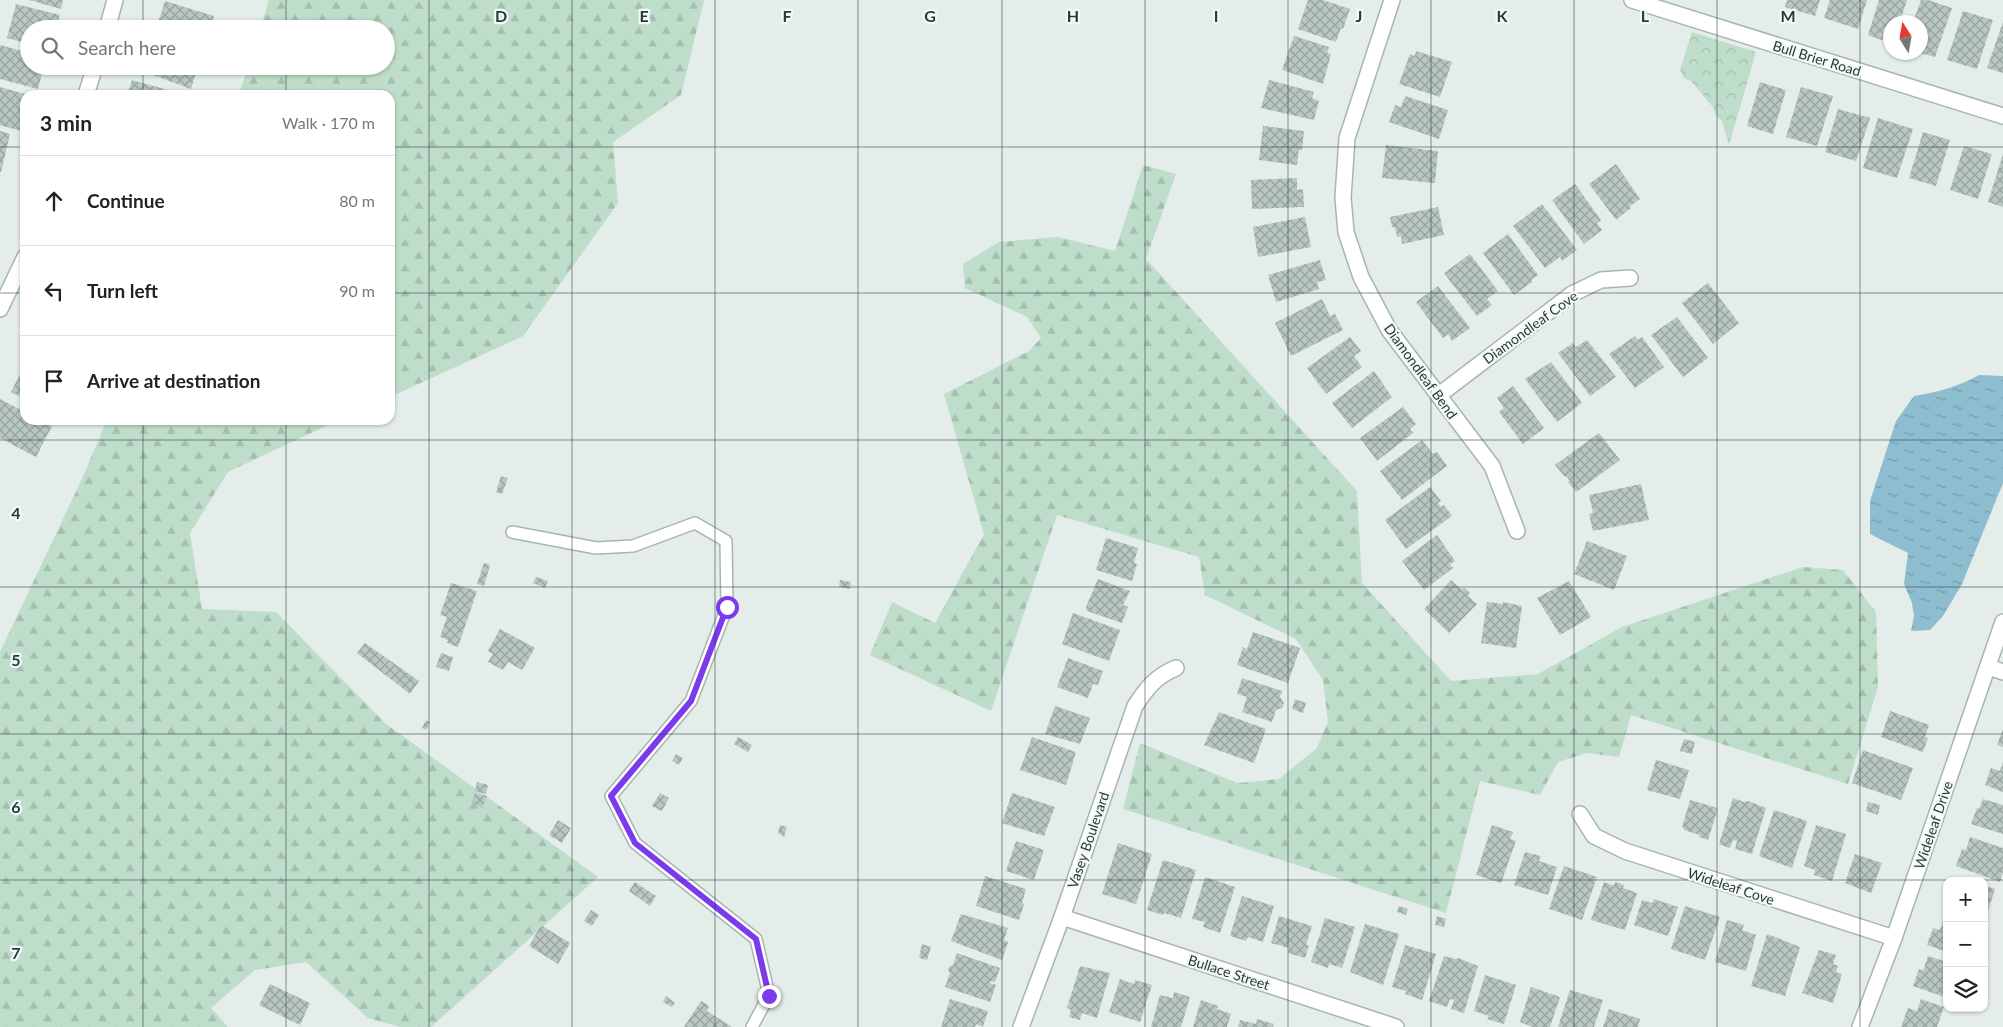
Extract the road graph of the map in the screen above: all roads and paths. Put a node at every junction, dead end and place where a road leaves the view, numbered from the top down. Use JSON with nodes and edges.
{"nodes":[{"id":1,"x":115,"y":0,"type":"edge"},
{"id":2,"x":1392,"y":0,"type":"edge"},
{"id":3,"x":1632,"y":0,"type":"edge"},
{"id":4,"x":109,"y":20,"type":"edge"},
{"id":5,"x":92,"y":75,"type":"edge"},
{"id":6,"x":88,"y":90,"type":"edge"},
{"id":7,"x":2003,"y":116,"type":"edge"},
{"id":8,"x":20,"y":267,"type":"edge"},
{"id":9,"x":1630,"y":278,"type":"dead end"},
{"id":10,"x":0,"y":309,"type":"edge"},
{"id":11,"x":1438,"y":395,"type":"junction"},
{"id":12,"x":1517,"y":531,"type":"dead end"},
{"id":13,"x":512,"y":532,"type":"dead end"},
{"id":14,"x":2003,"y":622,"type":"edge"},
{"id":15,"x":1988,"y":667,"type":"junction"},
{"id":16,"x":1176,"y":668,"type":"dead end"},
{"id":17,"x":2003,"y":672,"type":"edge"},
{"id":18,"x":1580,"y":814,"type":"dead end"},
{"id":19,"x":1062,"y":917,"type":"junction"},
{"id":20,"x":1894,"y":938,"type":"junction"},
{"id":21,"x":752,"y":1027,"type":"edge"},
{"id":22,"x":1021,"y":1027,"type":"edge"},
{"id":23,"x":1396,"y":1027,"type":"edge"},
{"id":24,"x":1860,"y":1027,"type":"edge"}],
"edges":[{"from":1,"to":4,"type":"street"},
{"from":2,"to":11,"type":"street","name":"Diamondleaf Bend"},
{"from":3,"to":7,"type":"street","name":"Bull Brier Road"},
{"from":5,"to":6,"type":"street"},
{"from":8,"to":10,"type":"street"},
{"from":9,"to":11,"type":"street","name":"Diamondleaf Cove"},
{"from":11,"to":12,"type":"street","name":"Diamondleaf Bend"},
{"from":13,"to":21,"type":"lane"},
{"from":14,"to":15,"type":"street","name":"Wideleaf Drive"},
{"from":15,"to":17,"type":"street"},
{"from":15,"to":20,"type":"street","name":"Wideleaf Drive"},
{"from":16,"to":19,"type":"street","name":"Vasey Boulevard"},
{"from":18,"to":20,"type":"street","name":"Wideleaf Cove"},
{"from":19,"to":22,"type":"street","name":"Vasey Boulevard"},
{"from":19,"to":23,"type":"street","name":"Bullace Street"},
{"from":20,"to":24,"type":"street","name":"Wideleaf Drive"}]}
